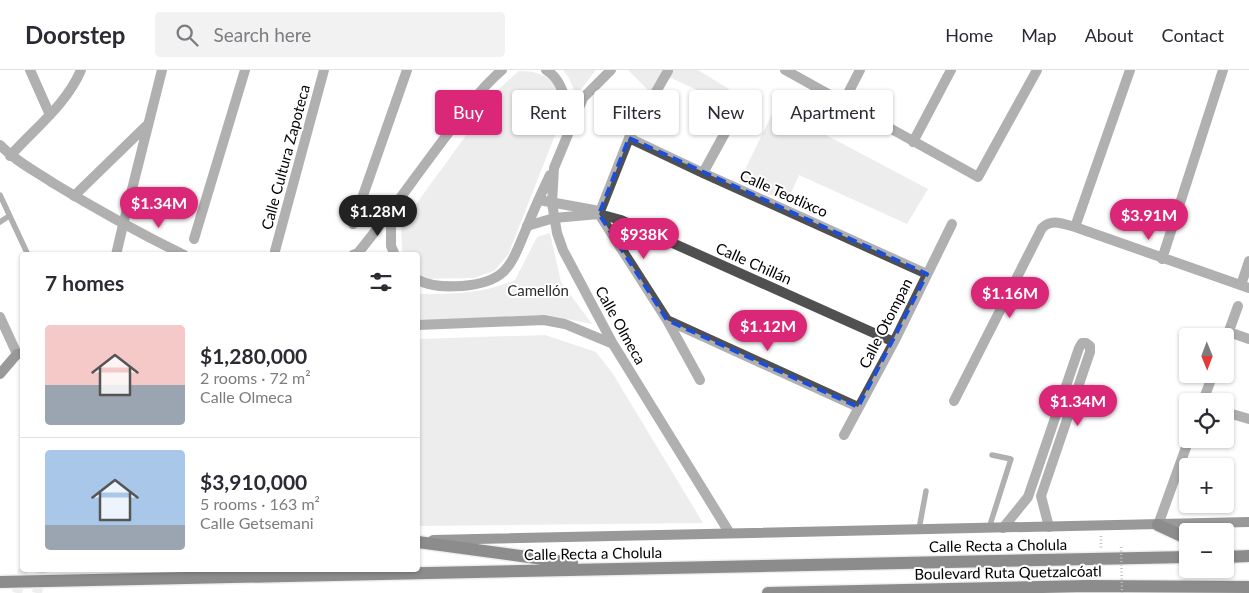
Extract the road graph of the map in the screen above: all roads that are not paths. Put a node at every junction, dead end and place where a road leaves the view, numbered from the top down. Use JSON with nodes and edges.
{"nodes":[{"id":1,"x":30,"y":70,"type":"edge"},
{"id":2,"x":81,"y":70,"type":"edge"},
{"id":3,"x":162,"y":70,"type":"edge"},
{"id":4,"x":245,"y":70,"type":"edge"},
{"id":5,"x":324,"y":70,"type":"edge"},
{"id":6,"x":407,"y":70,"type":"edge"},
{"id":7,"x":502,"y":70,"type":"edge"},
{"id":8,"x":546,"y":70,"type":"edge"},
{"id":9,"x":611,"y":70,"type":"edge"},
{"id":10,"x":785,"y":70,"type":"edge"},
{"id":11,"x":860,"y":70,"type":"edge"},
{"id":12,"x":951,"y":70,"type":"edge"},
{"id":13,"x":1037,"y":70,"type":"edge"},
{"id":14,"x":1130,"y":70,"type":"edge"},
{"id":15,"x":1223,"y":70,"type":"edge"},
{"id":16,"x":668,"y":71,"type":"edge"},
{"id":17,"x":562,"y":90,"type":"edge"},
{"id":18,"x":820,"y":90,"type":"edge"},
{"id":19,"x":850,"y":90,"type":"edge"},
{"id":20,"x":584,"y":97,"type":"edge"},
{"id":21,"x":50,"y":115,"type":"junction"},
{"id":22,"x":146,"y":125,"type":"junction"},
{"id":23,"x":893,"y":131,"type":"edge"},
{"id":24,"x":567,"y":135,"type":"edge"},
{"id":25,"x":724,"y":135,"type":"edge"},
{"id":26,"x":629,"y":138,"type":"junction"},
{"id":27,"x":913,"y":142,"type":"junction"},
{"id":28,"x":0,"y":145,"type":"edge"},
{"id":29,"x":10,"y":156,"type":"junction"},
{"id":30,"x":554,"y":168,"type":"junction"},
{"id":31,"x":703,"y":174,"type":"junction"},
{"id":32,"x":0,"y":195,"type":"edge"},
{"id":33,"x":74,"y":196,"type":"junction"},
{"id":34,"x":539,"y":200,"type":"junction"},
{"id":35,"x":552,"y":203,"type":"junction"},
{"id":36,"x":391,"y":213,"type":"junction"},
{"id":37,"x":599,"y":214,"type":"junction"},
{"id":38,"x":10,"y":216,"type":"junction"},
{"id":39,"x":554,"y":218,"type":"junction"},
{"id":40,"x":0,"y":222,"type":"edge"},
{"id":41,"x":353,"y":224,"type":"dead end"},
{"id":42,"x":952,"y":224,"type":"dead end"},
{"id":43,"x":123,"y":225,"type":"junction"},
{"id":44,"x":527,"y":226,"type":"junction"},
{"id":45,"x":1075,"y":227,"type":"junction"},
{"id":46,"x":194,"y":239,"type":"dead end"},
{"id":47,"x":275,"y":251,"type":"dead end"},
{"id":48,"x":27,"y":252,"type":"edge"},
{"id":49,"x":117,"y":252,"type":"edge"},
{"id":50,"x":178,"y":252,"type":"edge"},
{"id":51,"x":359,"y":252,"type":"edge"},
{"id":52,"x":394,"y":252,"type":"edge"},
{"id":53,"x":1162,"y":259,"type":"junction"},
{"id":54,"x":1249,"y":261,"type":"edge"},
{"id":55,"x":927,"y":274,"type":"junction"},
{"id":56,"x":420,"y":281,"type":"edge"},
{"id":57,"x":1245,"y":287,"type":"edge"},
{"id":58,"x":1238,"y":306,"type":"dead end"},
{"id":59,"x":0,"y":317,"type":"edge"},
{"id":60,"x":667,"y":320,"type":"junction"},
{"id":61,"x":420,"y":325,"type":"edge"},
{"id":62,"x":1230,"y":328,"type":"edge"},
{"id":63,"x":1234,"y":338,"type":"edge"},
{"id":64,"x":1249,"y":339,"type":"edge"},
{"id":65,"x":894,"y":342,"type":"junction"},
{"id":66,"x":613,"y":344,"type":"junction"},
{"id":67,"x":20,"y":354,"type":"edge"},
{"id":68,"x":20,"y":357,"type":"edge"},
{"id":69,"x":0,"y":374,"type":"edge"},
{"id":70,"x":700,"y":380,"type":"dead end"},
{"id":71,"x":954,"y":401,"type":"dead end"},
{"id":72,"x":858,"y":407,"type":"junction"},
{"id":73,"x":1234,"y":415,"type":"edge"},
{"id":74,"x":1249,"y":419,"type":"edge"},
{"id":75,"x":844,"y":435,"type":"dead end"},
{"id":76,"x":1187,"y":448,"type":"edge"},
{"id":77,"x":992,"y":455,"type":"dead end"},
{"id":78,"x":926,"y":491,"type":"dead end"},
{"id":79,"x":1249,"y":522,"type":"edge"},
{"id":80,"x":1158,"y":525,"type":"junction"},
{"id":81,"x":1049,"y":527,"type":"junction"},
{"id":82,"x":989,"y":528,"type":"junction"},
{"id":83,"x":1003,"y":528,"type":"junction"},
{"id":84,"x":919,"y":529,"type":"junction"},
{"id":85,"x":729,"y":532,"type":"junction"},
{"id":86,"x":1179,"y":534,"type":"edge"},
{"id":87,"x":420,"y":541,"type":"edge"},
{"id":88,"x":420,"y":541,"type":"edge"},
{"id":89,"x":1249,"y":556,"type":"edge"},
{"id":90,"x":1234,"y":557,"type":"edge"},
{"id":91,"x":1179,"y":558,"type":"edge"},
{"id":92,"x":612,"y":569,"type":"junction"},
{"id":93,"x":129,"y":572,"type":"edge"},
{"id":94,"x":96,"y":579,"type":"junction"},
{"id":95,"x":0,"y":582,"type":"edge"},
{"id":96,"x":1030,"y":587,"type":"junction"},
{"id":97,"x":1249,"y":587,"type":"edge"},
{"id":98,"x":768,"y":593,"type":"edge"},
{"id":99,"x":1017,"y":593,"type":"edge"}],
"edges":[{"from":1,"to":21,"type":"street"},
{"from":2,"to":21,"type":"street"},
{"from":3,"to":22,"type":"street"},
{"from":4,"to":46,"type":"street"},
{"from":5,"to":47,"type":"street","name":"Calle Cultura Zapoteca"},
{"from":6,"to":41,"type":"street"},
{"from":7,"to":36,"type":"street"},
{"from":8,"to":17,"type":"street"},
{"from":9,"to":20,"type":"street","name":"Calle Olmeca"},
{"from":10,"to":18,"type":"street"},
{"from":11,"to":19,"type":"street"},
{"from":12,"to":27,"type":"street"},
{"from":13,"to":27,"type":"street"},
{"from":14,"to":45,"type":"street"},
{"from":15,"to":53,"type":"street"},
{"from":16,"to":26,"type":"street"},
{"from":21,"to":29,"type":"street"},
{"from":22,"to":33,"type":"street"},
{"from":22,"to":43,"type":"street"},
{"from":23,"to":27,"type":"street"},
{"from":24,"to":30,"type":"street","name":"Calle Olmeca"},
{"from":25,"to":31,"type":"street"},
{"from":26,"to":31,"type":"street","name":"Calle Teotlixco"},
{"from":26,"to":37,"type":"street"},
{"from":28,"to":29,"type":"street"},
{"from":29,"to":33,"type":"street"},
{"from":30,"to":34,"type":"street"},
{"from":30,"to":35,"type":"street","name":"Calle Olmeca"},
{"from":31,"to":55,"type":"street","name":"Calle Teotlixco"},
{"from":32,"to":38,"type":"lane"},
{"from":33,"to":43,"type":"street"},
{"from":34,"to":35,"type":"street","name":"Calle Chillán"},
{"from":34,"to":44,"type":"street"},
{"from":35,"to":37,"type":"street","name":"Calle Chillán"},
{"from":35,"to":39,"type":"street","name":"Calle Olmeca"},
{"from":36,"to":51,"type":"street"},
{"from":36,"to":52,"type":"street"},
{"from":37,"to":39,"type":"street","name":"Calle Chillán"},
{"from":37,"to":60,"type":"street"},
{"from":37,"to":65,"type":"street","name":"Calle Chillán"},
{"from":38,"to":40,"type":"lane"},
{"from":38,"to":48,"type":"lane"},
{"from":39,"to":44,"type":"street","name":"Calle Chillán"},
{"from":39,"to":66,"type":"street","name":"Calle Olmeca"},
{"from":42,"to":55,"type":"street","name":"Calle Otompan"},
{"from":43,"to":49,"type":"street"},
{"from":43,"to":50,"type":"street"},
{"from":44,"to":56,"type":"street"},
{"from":45,"to":53,"type":"street"},
{"from":45,"to":71,"type":"street"},
{"from":53,"to":57,"type":"street"},
{"from":54,"to":57,"type":"street"},
{"from":55,"to":65,"type":"street","name":"Calle Otompan"},
{"from":58,"to":62,"type":"street"},
{"from":59,"to":67,"type":"street"},
{"from":60,"to":70,"type":"street"},
{"from":60,"to":72,"type":"street"},
{"from":61,"to":66,"type":"street"},
{"from":63,"to":64,"type":"street"},
{"from":65,"to":72,"type":"street","name":"Calle Otompan"},
{"from":66,"to":85,"type":"street","name":"Calle Olmeca"},
{"from":68,"to":69,"type":"main road"},
{"from":72,"to":75,"type":"street","name":"Calle Otompan"},
{"from":73,"to":74,"type":"street"},
{"from":76,"to":80,"type":"street"},
{"from":77,"to":82,"type":"lane"},
{"from":78,"to":84,"type":"lane"},
{"from":79,"to":80,"type":"main road","name":"Calle Recta a Cholula"},
{"from":80,"to":81,"type":"main road","name":"Calle Recta a Cholula"},
{"from":80,"to":86,"type":"main road"},
{"from":81,"to":83,"type":"main road","name":"Calle Recta a Cholula"},
{"from":81,"to":83,"type":"street"},
{"from":82,"to":83,"type":"main road","name":"Calle Recta a Cholula"},
{"from":82,"to":84,"type":"main road","name":"Calle Recta a Cholula"},
{"from":84,"to":85,"type":"main road","name":"Calle Recta a Cholula"},
{"from":85,"to":87,"type":"main road","name":"Calle Recta a Cholula"},
{"from":88,"to":92,"type":"main road"},
{"from":89,"to":90,"type":"main road"},
{"from":91,"to":92,"type":"main road","name":"Calle Recta a Cholula"},
{"from":92,"to":94,"type":"main road","name":"Calle Recta a Cholula"},
{"from":93,"to":94,"type":"main road"},
{"from":94,"to":95,"type":"main road","name":"Calle Recta a Cholula"},
{"from":96,"to":97,"type":"main road","name":"Boulevard Ruta Quetzalcóatl"},
{"from":96,"to":98,"type":"main road","name":"Boulevard Ruta Quetzalcóatl"},
{"from":96,"to":99,"type":"main road"}]}
